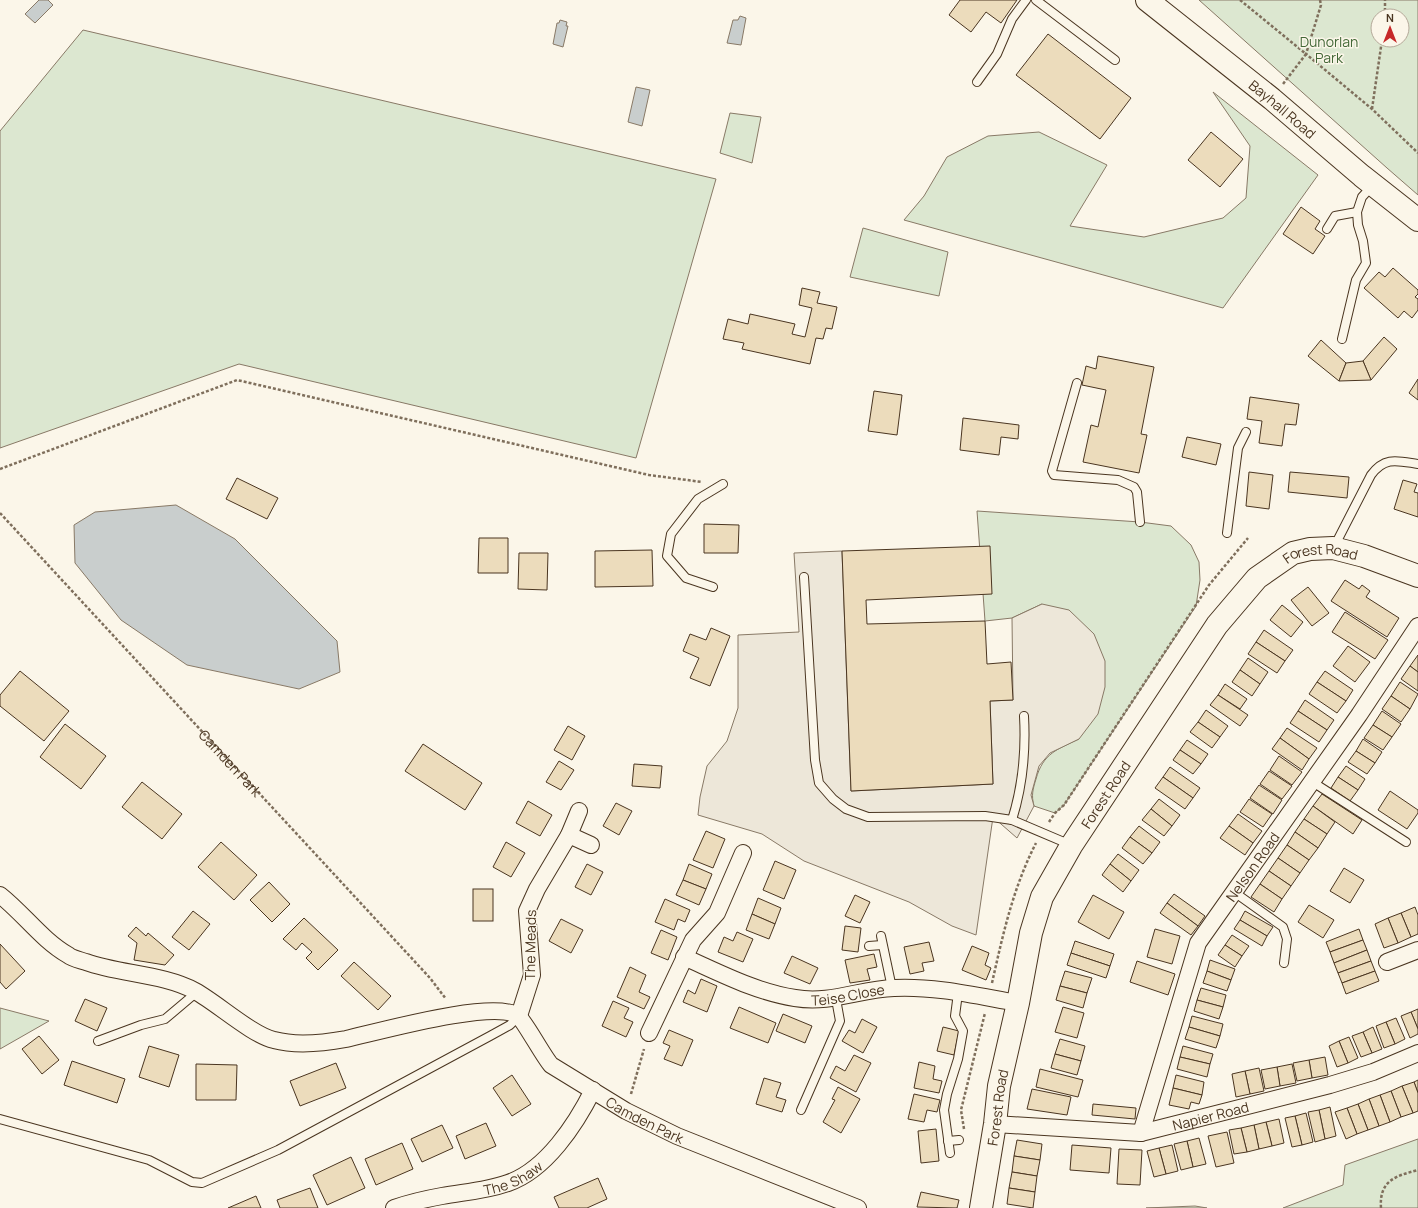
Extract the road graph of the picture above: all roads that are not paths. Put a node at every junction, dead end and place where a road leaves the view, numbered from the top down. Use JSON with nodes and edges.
{"nodes":[{"id":1,"x":1026,"y":0,"type":"edge"},
{"id":2,"x":1036,"y":0,"type":"edge"},
{"id":3,"x":1147,"y":0,"type":"edge"},
{"id":4,"x":1115,"y":60,"type":"dead end"},
{"id":5,"x":977,"y":82,"type":"dead end"},
{"id":6,"x":1374,"y":185,"type":"junction"},
{"id":7,"x":1357,"y":212,"type":"junction"},
{"id":8,"x":1418,"y":220,"type":"edge"},
{"id":9,"x":1327,"y":229,"type":"dead end"},
{"id":10,"x":1342,"y":340,"type":"dead end"},
{"id":11,"x":1077,"y":383,"type":"dead end"},
{"id":12,"x":1246,"y":432,"type":"dead end"},
{"id":13,"x":1418,"y":464,"type":"edge"},
{"id":14,"x":722,"y":484,"type":"road end"},
{"id":15,"x":1140,"y":522,"type":"dead end"},
{"id":16,"x":1227,"y":533,"type":"dead end"},
{"id":17,"x":1333,"y":548,"type":"junction"},
{"id":18,"x":804,"y":576,"type":"dead end"},
{"id":19,"x":1418,"y":576,"type":"edge"},
{"id":20,"x":713,"y":586,"type":"dead end"},
{"id":21,"x":1418,"y":626,"type":"edge"},
{"id":22,"x":1024,"y":716,"type":"dead end"},
{"id":23,"x":1311,"y":781,"type":"junction"},
{"id":24,"x":580,"y":811,"type":"dead end"},
{"id":25,"x":1012,"y":820,"type":"junction"},
{"id":26,"x":569,"y":835,"type":"junction"},
{"id":27,"x":1406,"y":842,"type":"dead end"},
{"id":28,"x":591,"y":845,"type":"dead end"},
{"id":29,"x":1072,"y":846,"type":"junction"},
{"id":30,"x":743,"y":853,"type":"dead end"},
{"id":31,"x":1234,"y":892,"type":"junction"},
{"id":32,"x":0,"y":895,"type":"edge"},
{"id":33,"x":881,"y":936,"type":"dead end"},
{"id":34,"x":882,"y":945,"type":"junction"},
{"id":35,"x":869,"y":946,"type":"dead end"},
{"id":36,"x":1418,"y":950,"type":"edge"},
{"id":37,"x":684,"y":957,"type":"junction"},
{"id":38,"x":1387,"y":962,"type":"dead end"},
{"id":39,"x":1284,"y":964,"type":"dead end"},
{"id":40,"x":892,"y":988,"type":"junction"},
{"id":41,"x":197,"y":992,"type":"junction"},
{"id":42,"x":958,"y":993,"type":"junction"},
{"id":43,"x":836,"y":999,"type":"junction"},
{"id":44,"x":1018,"y":1003,"type":"junction"},
{"id":45,"x":519,"y":1016,"type":"junction"},
{"id":46,"x":649,"y":1033,"type":"road end"},
{"id":47,"x":98,"y":1041,"type":"dead end"},
{"id":48,"x":1418,"y":1053,"type":"edge"},
{"id":49,"x":593,"y":1090,"type":"junction"},
{"id":50,"x":801,"y":1110,"type":"dead end"},
{"id":51,"x":0,"y":1119,"type":"edge"},
{"id":52,"x":995,"y":1124,"type":"junction"},
{"id":53,"x":1141,"y":1133,"type":"junction"},
{"id":54,"x":959,"y":1140,"type":"dead end"},
{"id":55,"x":948,"y":1141,"type":"junction"},
{"id":56,"x":950,"y":1153,"type":"dead end"},
{"id":57,"x":394,"y":1208,"type":"edge"},
{"id":58,"x":858,"y":1208,"type":"edge"},
{"id":59,"x":981,"y":1208,"type":"edge"}],
"edges":[{"from":1,"to":5,"type":"lane"},
{"from":2,"to":4,"type":"lane"},
{"from":3,"to":6,"type":"street","name":"Bayhall Road"},
{"from":6,"to":7,"type":"lane"},
{"from":6,"to":8,"type":"street","name":"Bayhall Road"},
{"from":7,"to":9,"type":"lane"},
{"from":7,"to":10,"type":"lane"},
{"from":11,"to":15,"type":"lane"},
{"from":12,"to":16,"type":"lane"},
{"from":13,"to":17,"type":"lane"},
{"from":14,"to":20,"type":"lane"},
{"from":17,"to":19,"type":"street","name":"Forest Road"},
{"from":17,"to":29,"type":"street","name":"Forest Road"},
{"from":18,"to":25,"type":"lane"},
{"from":21,"to":23,"type":"street","name":"Nelson Road"},
{"from":22,"to":25,"type":"lane"},
{"from":23,"to":27,"type":"lane"},
{"from":23,"to":31,"type":"street","name":"Nelson Road"},
{"from":24,"to":26,"type":"street","name":"The Meads"},
{"from":25,"to":29,"type":"lane"},
{"from":26,"to":28,"type":"street"},
{"from":26,"to":45,"type":"street","name":"The Meads"},
{"from":29,"to":44,"type":"street","name":"Forest Road"},
{"from":30,"to":37,"type":"street"},
{"from":31,"to":39,"type":"lane"},
{"from":31,"to":53,"type":"street","name":"Nelson Road"},
{"from":32,"to":41,"type":"street"},
{"from":33,"to":34,"type":"lane"},
{"from":34,"to":35,"type":"lane"},
{"from":34,"to":40,"type":"lane"},
{"from":36,"to":38,"type":"street"},
{"from":37,"to":43,"type":"street","name":"Teise Close"},
{"from":37,"to":46,"type":"street"},
{"from":40,"to":42,"type":"street","name":"Teise Close"},
{"from":40,"to":43,"type":"street","name":"Teise Close"},
{"from":41,"to":45,"type":"street"},
{"from":41,"to":47,"type":"lane"},
{"from":42,"to":44,"type":"street","name":"Teise Close"},
{"from":42,"to":55,"type":"lane"},
{"from":43,"to":50,"type":"lane"},
{"from":44,"to":52,"type":"street","name":"Forest Road"},
{"from":45,"to":49,"type":"street","name":"Camden Park"},
{"from":45,"to":51,"type":"lane"},
{"from":48,"to":53,"type":"street","name":"Napier Road"},
{"from":49,"to":57,"type":"street","name":"The Shaw"},
{"from":49,"to":58,"type":"street","name":"Camden Park"},
{"from":52,"to":53,"type":"street","name":"Napier Road"},
{"from":52,"to":59,"type":"street","name":"Forest Road"},
{"from":54,"to":55,"type":"lane"},
{"from":55,"to":56,"type":"lane"}]}
